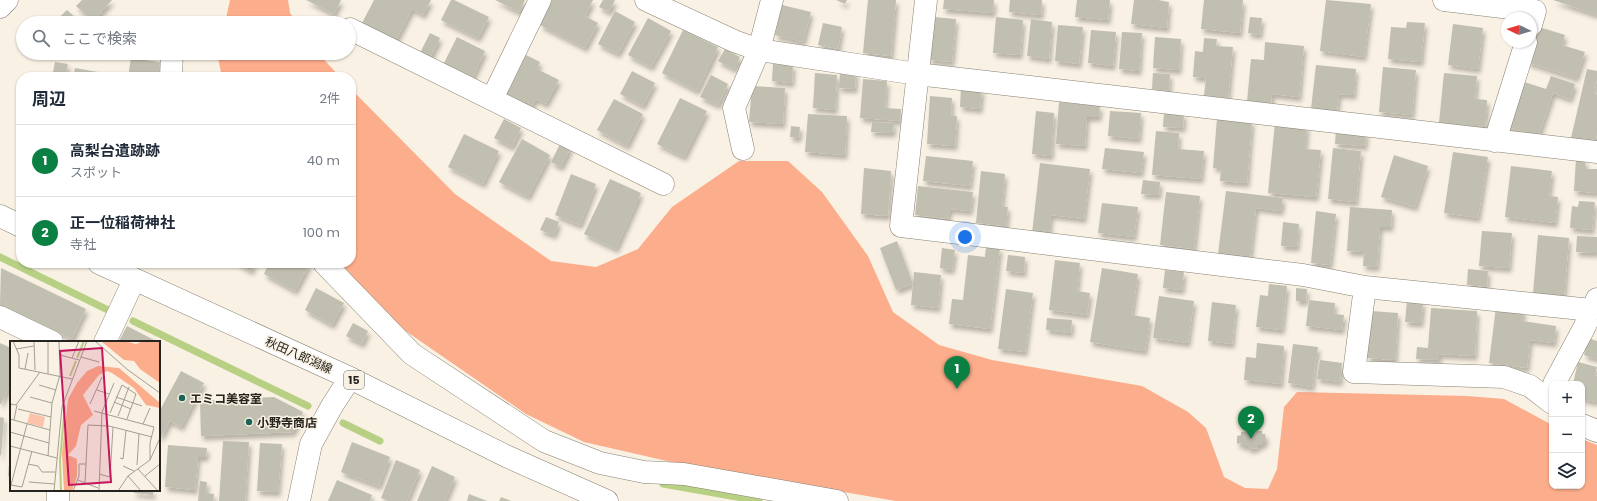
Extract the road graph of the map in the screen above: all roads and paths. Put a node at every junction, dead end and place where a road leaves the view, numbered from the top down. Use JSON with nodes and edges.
{"nodes":[{"id":1,"x":7,"y":0,"type":"edge"},
{"id":2,"x":540,"y":0,"type":"edge"},
{"id":3,"x":646,"y":0,"type":"edge"},
{"id":4,"x":772,"y":0,"type":"edge"},
{"id":5,"x":926,"y":0,"type":"edge"},
{"id":6,"x":1444,"y":0,"type":"edge"},
{"id":7,"x":0,"y":7,"type":"edge"},
{"id":8,"x":1535,"y":12,"type":"edge"},
{"id":9,"x":356,"y":32,"type":"edge"},
{"id":10,"x":1524,"y":48,"type":"edge"},
{"id":11,"x":759,"y":50,"type":"junction"},
{"id":12,"x":172,"y":60,"type":"edge"},
{"id":13,"x":172,"y":72,"type":"edge"},
{"id":14,"x":917,"y":74,"type":"junction"},
{"id":15,"x":492,"y":99,"type":"junction"},
{"id":16,"x":1495,"y":141,"type":"junction"},
{"id":17,"x":743,"y":149,"type":"dead end"},
{"id":18,"x":1597,"y":152,"type":"edge"},
{"id":19,"x":663,"y":184,"type":"dead end"},
{"id":20,"x":0,"y":216,"type":"edge"},
{"id":21,"x":16,"y":224,"type":"edge"},
{"id":22,"x":109,"y":268,"type":"edge"},
{"id":23,"x":329,"y":268,"type":"edge"},
{"id":24,"x":134,"y":280,"type":"junction"},
{"id":25,"x":1366,"y":286,"type":"junction"},
{"id":26,"x":0,"y":317,"type":"edge"},
{"id":27,"x":1593,"y":317,"type":"edge"},
{"id":28,"x":50,"y":341,"type":"edge"},
{"id":29,"x":105,"y":341,"type":"edge"},
{"id":30,"x":350,"y":378,"type":"junction"},
{"id":31,"x":1558,"y":381,"type":"edge"},
{"id":32,"x":1549,"y":392,"type":"edge"},
{"id":33,"x":1585,"y":426,"type":"edge"},
{"id":34,"x":1597,"y":431,"type":"edge"},
{"id":35,"x":299,"y":501,"type":"edge"},
{"id":36,"x":607,"y":501,"type":"edge"},
{"id":37,"x":837,"y":501,"type":"edge"}],
"edges":[{"from":1,"to":7,"type":"street"},
{"from":2,"to":15,"type":"street"},
{"from":3,"to":11,"type":"street"},
{"from":4,"to":11,"type":"street"},
{"from":5,"to":14,"type":"street"},
{"from":6,"to":8,"type":"street"},
{"from":9,"to":15,"type":"street"},
{"from":10,"to":16,"type":"street"},
{"from":11,"to":14,"type":"street"},
{"from":11,"to":17,"type":"street"},
{"from":12,"to":13,"type":"street"},
{"from":14,"to":16,"type":"street"},
{"from":14,"to":25,"type":"street"},
{"from":15,"to":19,"type":"street"},
{"from":16,"to":18,"type":"street"},
{"from":20,"to":21,"type":"street"},
{"from":22,"to":24,"type":"street","name":"秋田八郎潟線","number":"15"},
{"from":23,"to":37,"type":"street"},
{"from":24,"to":29,"type":"street"},
{"from":24,"to":30,"type":"street","name":"秋田八郎潟線","number":"15"},
{"from":25,"to":27,"type":"street"},
{"from":25,"to":32,"type":"street"},
{"from":26,"to":28,"type":"street"},
{"from":27,"to":31,"type":"street"},
{"from":30,"to":35,"type":"street"},
{"from":30,"to":36,"type":"street","name":"秋田八郎潟線","number":"15"},
{"from":33,"to":34,"type":"street"}]}
